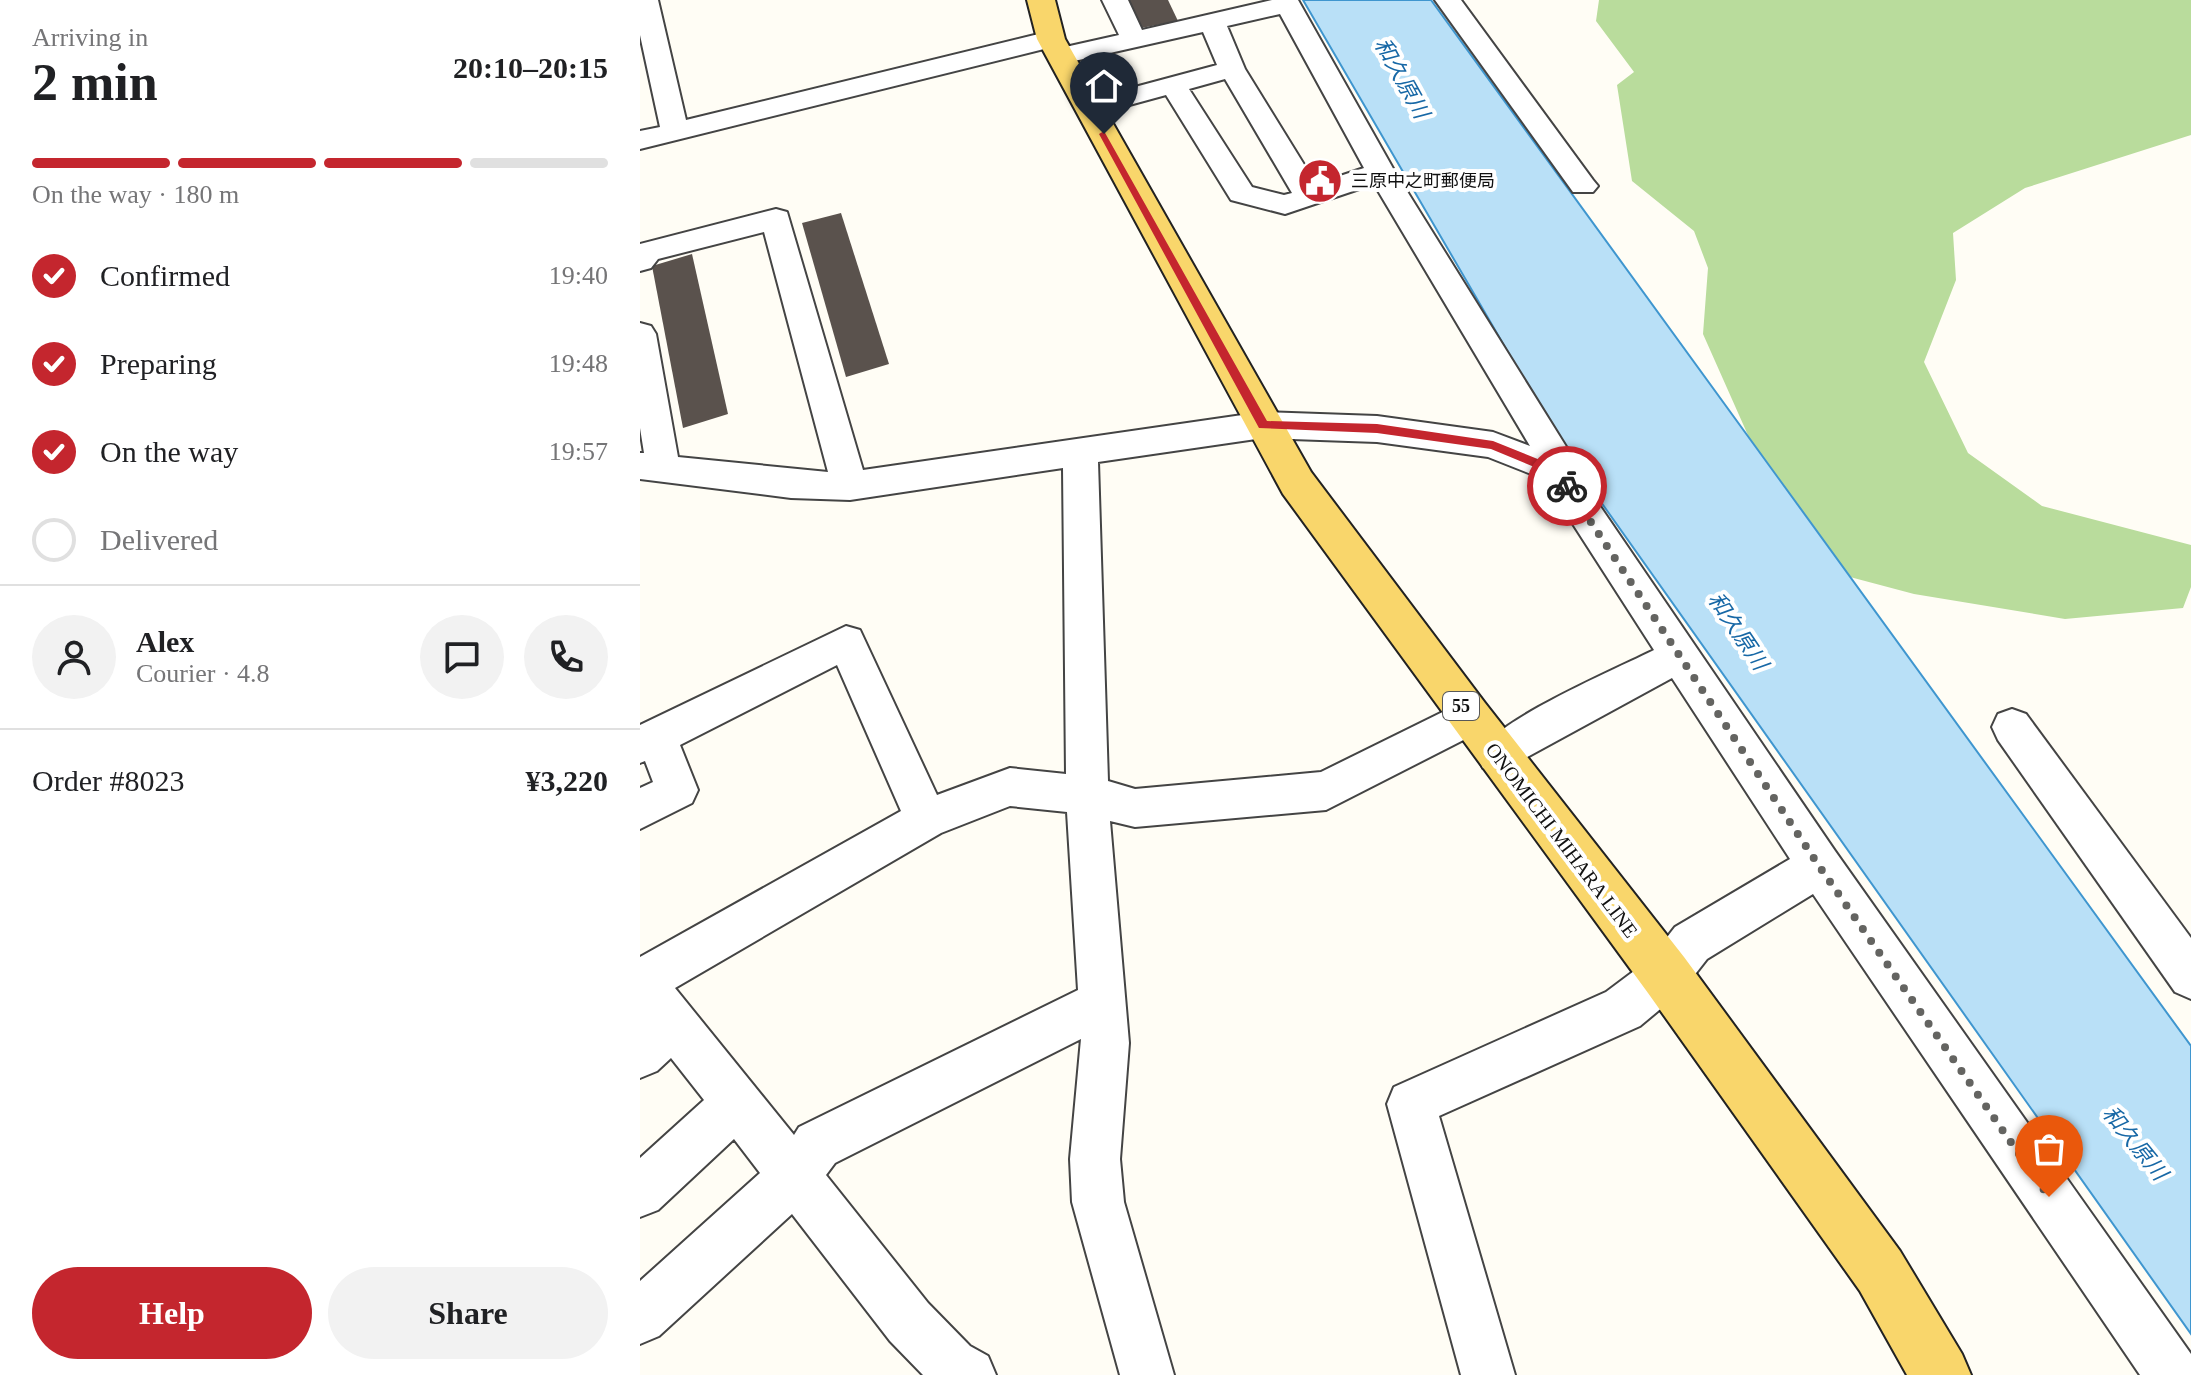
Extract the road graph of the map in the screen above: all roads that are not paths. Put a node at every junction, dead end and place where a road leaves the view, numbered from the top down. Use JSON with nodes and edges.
{"nodes":[{"id":1,"x":645,"y":0,"type":"edge"},
{"id":2,"x":1115,"y":0,"type":"edge"},
{"id":3,"x":1448,"y":0,"type":"edge"},
{"id":4,"x":1286,"y":2,"type":"edge"},
{"id":5,"x":1220,"y":13,"type":"edge"},
{"id":6,"x":1051,"y":32,"type":"edge"},
{"id":7,"x":1134,"y":40,"type":"junction"},
{"id":8,"x":1232,"y":69,"type":"junction"},
{"id":9,"x":1174,"y":86,"type":"junction"},
{"id":10,"x":1089,"y":108,"type":"junction"},
{"id":11,"x":675,"y":131,"type":"junction"},
{"id":12,"x":640,"y":140,"type":"edge"},
{"id":13,"x":1381,"y":172,"type":"junction"},
{"id":14,"x":1583,"y":186,"type":"dead end"},
{"id":15,"x":1309,"y":197,"type":"junction"},
{"id":16,"x":640,"y":261,"type":"edge"},
{"id":17,"x":640,"y":334,"type":"edge"},
{"id":18,"x":1263,"y":425,"type":"junction"},
{"id":19,"x":1080,"y":450,"type":"junction"},
{"id":20,"x":1558,"y":462,"type":"junction"},
{"id":21,"x":647,"y":467,"type":"edge"},
{"id":22,"x":850,"y":486,"type":"junction"},
{"id":23,"x":1680,"y":655,"type":"junction"},
{"id":24,"x":1469,"y":717,"type":"junction"},
{"id":25,"x":2012,"y":727,"type":"dead end"},
{"id":26,"x":648,"y":741,"type":"edge"},
{"id":27,"x":1498,"y":755,"type":"junction"},
{"id":28,"x":1087,"y":795,"type":"junction"},
{"id":29,"x":640,"y":810,"type":"edge"},
{"id":30,"x":926,"y":819,"type":"junction"},
{"id":31,"x":1819,"y":866,"type":"junction"},
{"id":32,"x":1666,"y":975,"type":"junction"},
{"id":33,"x":2191,"y":976,"type":"edge"},
{"id":34,"x":1102,"y":1003,"type":"junction"},
{"id":35,"x":650,"y":1010,"type":"edge"},
{"id":36,"x":737,"y":1103,"type":"junction"},
{"id":37,"x":794,"y":1177,"type":"junction"},
{"id":38,"x":640,"y":1192,"type":"edge"},
{"id":39,"x":640,"y":1317,"type":"edge"},
{"id":40,"x":945,"y":1372,"type":"edge"},
{"id":41,"x":1147,"y":1375,"type":"edge"},
{"id":42,"x":1488,"y":1375,"type":"edge"},
{"id":43,"x":1941,"y":1375,"type":"edge"},
{"id":44,"x":2173,"y":1375,"type":"edge"}],
"edges":[{"from":1,"to":11,"type":"street"},
{"from":2,"to":7,"type":"street"},
{"from":3,"to":14,"type":"street"},
{"from":4,"to":5,"type":"street"},
{"from":4,"to":13,"type":"street"},
{"from":5,"to":7,"type":"street"},
{"from":5,"to":8,"type":"street"},
{"from":6,"to":7,"type":"street"},
{"from":6,"to":10,"type":"main road","name":"ONOMICHI MIHARA LINE","number":"55"},
{"from":6,"to":11,"type":"street"},
{"from":8,"to":9,"type":"street"},
{"from":8,"to":15,"type":"street"},
{"from":9,"to":10,"type":"street"},
{"from":9,"to":15,"type":"street"},
{"from":10,"to":18,"type":"main road","name":"ONOMICHI MIHARA LINE","number":"55"},
{"from":11,"to":12,"type":"street"},
{"from":13,"to":15,"type":"street"},
{"from":13,"to":20,"type":"street"},
{"from":16,"to":22,"type":"street"},
{"from":17,"to":21,"type":"street"},
{"from":18,"to":19,"type":"street"},
{"from":18,"to":20,"type":"street"},
{"from":18,"to":24,"type":"main road","name":"ONOMICHI MIHARA LINE","number":"55"},
{"from":19,"to":22,"type":"street"},
{"from":19,"to":28,"type":"street"},
{"from":20,"to":23,"type":"street"},
{"from":21,"to":22,"type":"street"},
{"from":23,"to":27,"type":"street"},
{"from":23,"to":31,"type":"street"},
{"from":24,"to":27,"type":"main road","name":"ONOMICHI MIHARA LINE","number":"55"},
{"from":24,"to":28,"type":"street"},
{"from":25,"to":33,"type":"street"},
{"from":26,"to":29,"type":"street"},
{"from":26,"to":30,"type":"street"},
{"from":27,"to":32,"type":"main road","name":"ONOMICHI MIHARA LINE","number":"55"},
{"from":28,"to":30,"type":"street"},
{"from":28,"to":34,"type":"street"},
{"from":30,"to":35,"type":"street"},
{"from":31,"to":32,"type":"street"},
{"from":31,"to":44,"type":"street"},
{"from":32,"to":42,"type":"street"},
{"from":32,"to":43,"type":"main road","name":"ONOMICHI MIHARA LINE","number":"55"},
{"from":34,"to":37,"type":"street"},
{"from":34,"to":41,"type":"street"},
{"from":35,"to":36,"type":"street"},
{"from":36,"to":37,"type":"street"},
{"from":36,"to":38,"type":"street"},
{"from":37,"to":39,"type":"street"},
{"from":37,"to":40,"type":"street"}]}
